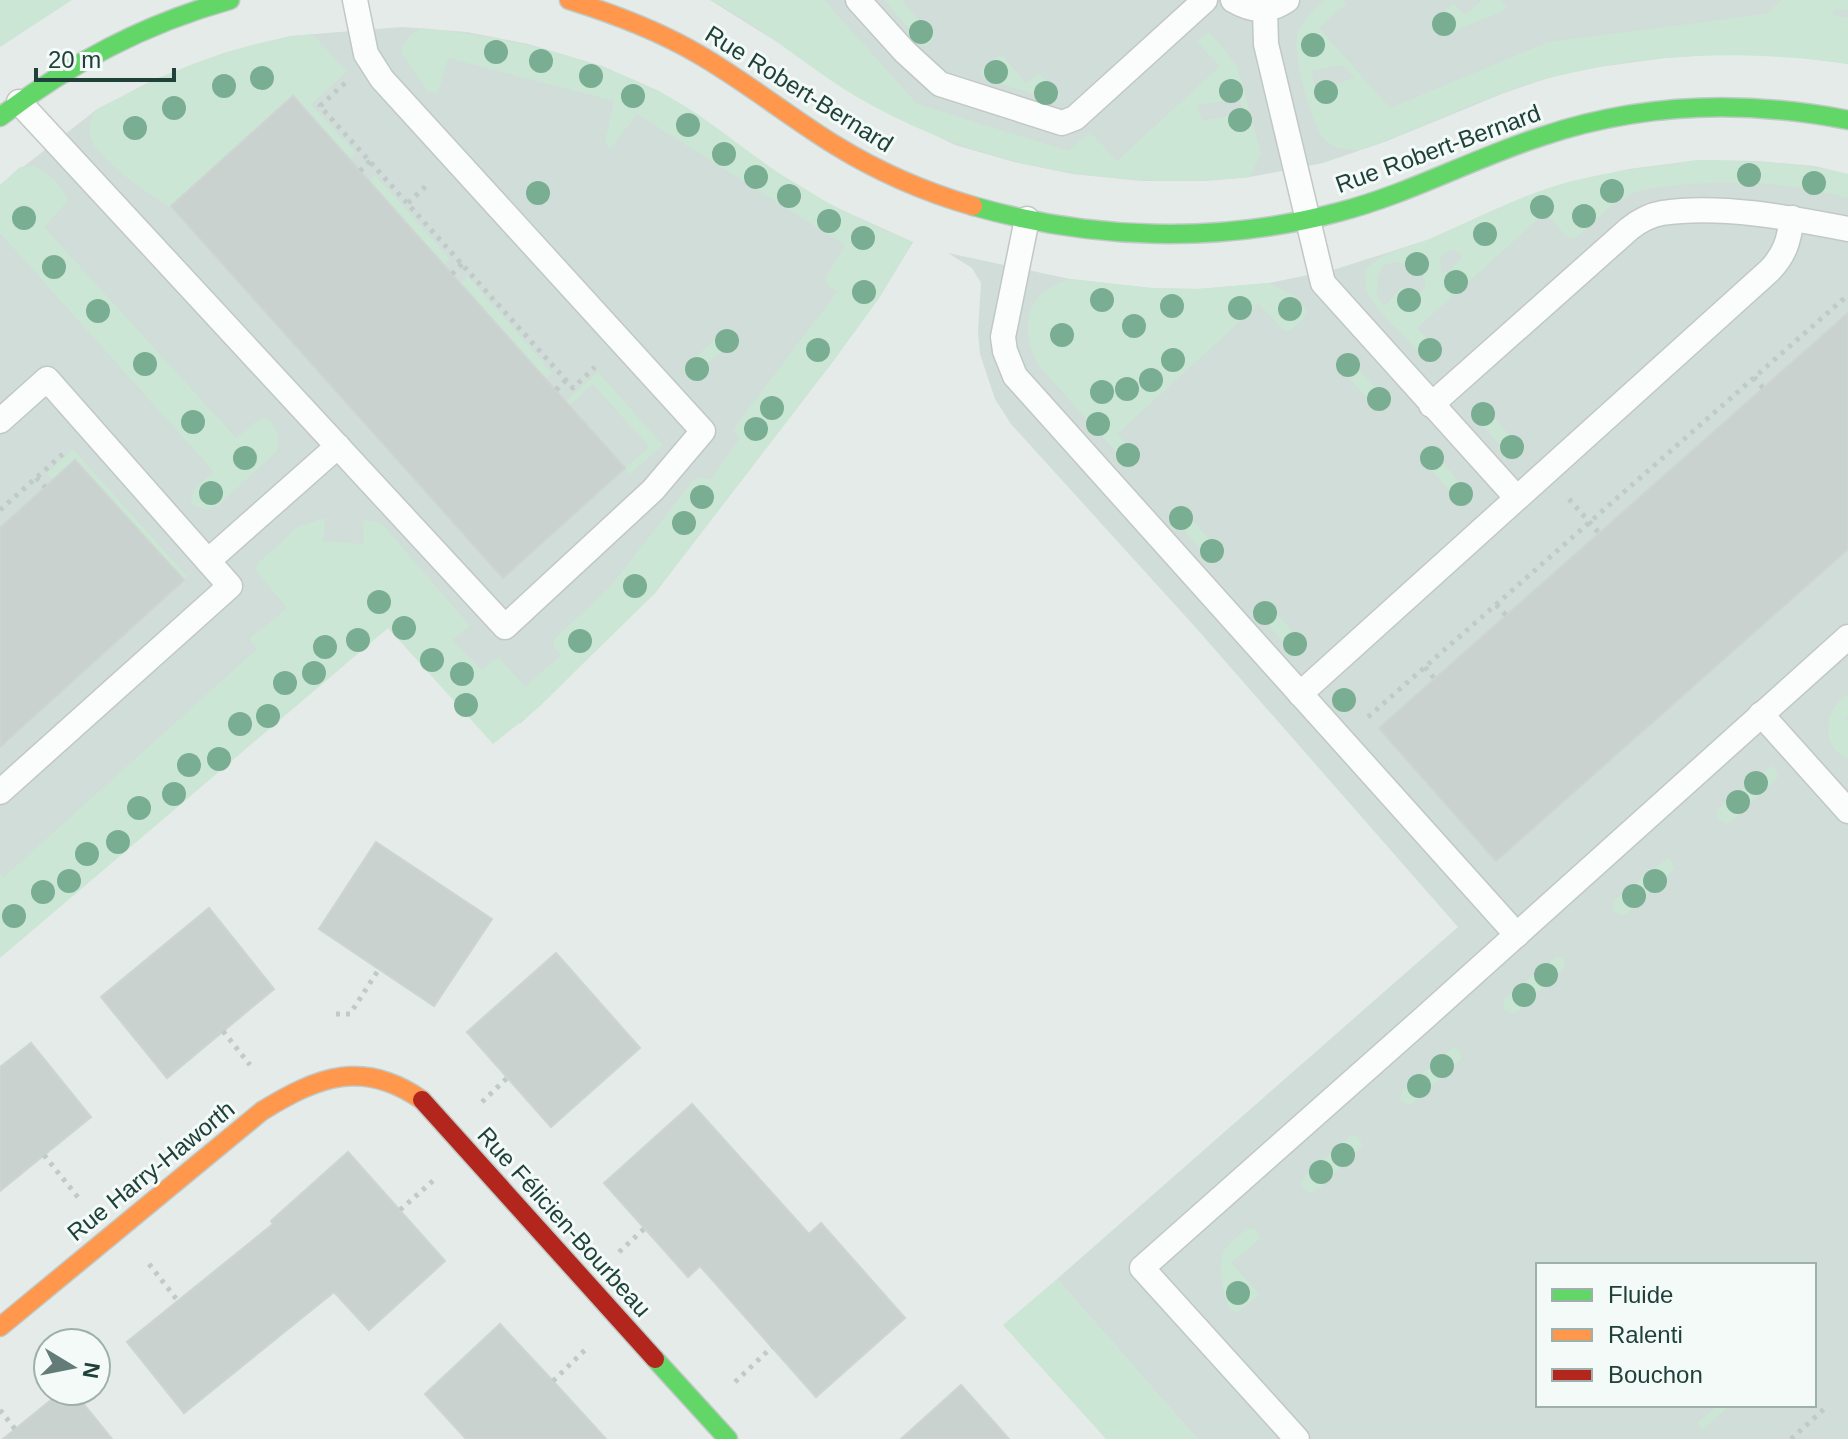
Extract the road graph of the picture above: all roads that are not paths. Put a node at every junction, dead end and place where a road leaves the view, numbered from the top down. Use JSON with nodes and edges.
{"nodes":[{"id":1,"x":230,"y":0,"type":"edge"},
{"id":2,"x":355,"y":0,"type":"edge"},
{"id":3,"x":569,"y":0,"type":"edge"},
{"id":4,"x":858,"y":0,"type":"edge"},
{"id":5,"x":1205,"y":0,"type":"edge"},
{"id":6,"x":1233,"y":0,"type":"edge"},
{"id":7,"x":1287,"y":0,"type":"edge"},
{"id":8,"x":1265,"y":10,"type":"junction"},
{"id":9,"x":19,"y":102,"type":"junction"},
{"id":10,"x":0,"y":117,"type":"edge"},
{"id":11,"x":1848,"y":120,"type":"edge"},
{"id":12,"x":1792,"y":218,"type":"junction"},
{"id":13,"x":1027,"y":219,"type":"junction"},
{"id":14,"x":1307,"y":219,"type":"junction"},
{"id":15,"x":1848,"y":229,"type":"edge"},
{"id":16,"x":1431,"y":405,"type":"junction"},
{"id":17,"x":0,"y":421,"type":"edge"},
{"id":18,"x":338,"y":446,"type":"junction"},
{"id":19,"x":1516,"y":497,"type":"junction"},
{"id":20,"x":208,"y":561,"type":"junction"},
{"id":21,"x":1848,"y":637,"type":"edge"},
{"id":22,"x":1300,"y":694,"type":"junction"},
{"id":23,"x":1761,"y":714,"type":"junction"},
{"id":24,"x":0,"y":792,"type":"edge"},
{"id":25,"x":1847,"y":809,"type":"edge"},
{"id":26,"x":1517,"y":935,"type":"junction"},
{"id":27,"x":344,"y":1074,"type":"joint"},
{"id":28,"x":0,"y":1327,"type":"edge"},
{"id":29,"x":728,"y":1439,"type":"edge"},
{"id":30,"x":1297,"y":1439,"type":"edge"}],
"edges":[{"from":1,"to":9,"type":"street"},
{"from":2,"to":18,"type":"lane"},
{"from":3,"to":13,"type":"street","name":"Rue Robert-Bernard"},
{"from":4,"to":5,"type":"lane"},
{"from":6,"to":8,"type":"lane"},
{"from":7,"to":8,"type":"lane"},
{"from":8,"to":14,"type":"lane"},
{"from":9,"to":10,"type":"street"},
{"from":9,"to":18,"type":"lane"},
{"from":11,"to":14,"type":"street","name":"Rue Robert-Bernard"},
{"from":12,"to":15,"type":"lane"},
{"from":12,"to":16,"type":"lane"},
{"from":12,"to":19,"type":"lane"},
{"from":13,"to":14,"type":"street","name":"Rue Robert-Bernard"},
{"from":13,"to":22,"type":"lane"},
{"from":14,"to":16,"type":"lane"},
{"from":16,"to":19,"type":"lane"},
{"from":17,"to":20,"type":"lane"},
{"from":18,"to":20,"type":"lane"},
{"from":19,"to":22,"type":"lane"},
{"from":20,"to":24,"type":"lane"},
{"from":21,"to":23,"type":"lane"},
{"from":22,"to":26,"type":"lane"},
{"from":23,"to":25,"type":"lane"},
{"from":23,"to":26,"type":"lane"},
{"from":26,"to":30,"type":"lane"},
{"from":27,"to":28,"type":"street","name":"Rue Harry-Haworth"},
{"from":27,"to":29,"type":"street","name":"Rue Félicien-Bourbeau"}]}
